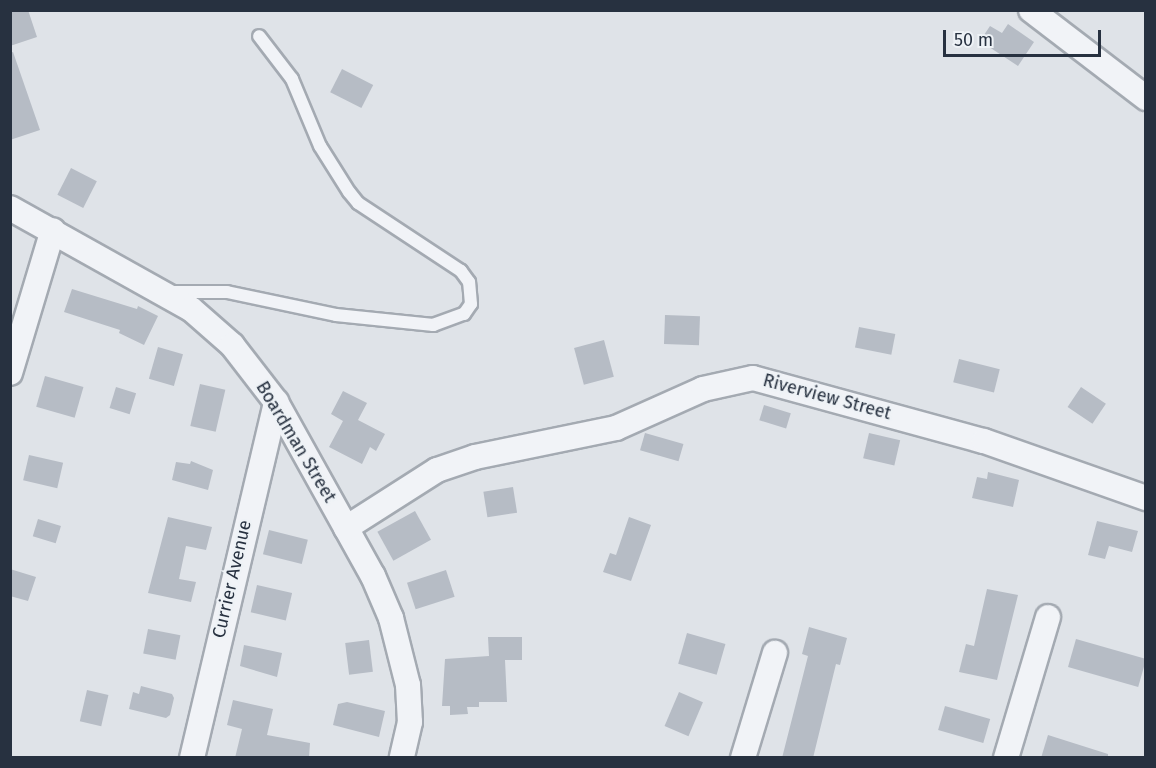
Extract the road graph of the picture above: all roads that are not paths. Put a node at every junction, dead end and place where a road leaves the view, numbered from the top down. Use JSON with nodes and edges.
{"nodes":[{"id":1,"x":1030,"y":10,"type":"edge"},
{"id":2,"x":259,"y":36,"type":"dead end"},
{"id":3,"x":1146,"y":98,"type":"edge"},
{"id":4,"x":10,"y":208,"type":"edge"},
{"id":5,"x":53,"y":230,"type":"junction"},
{"id":6,"x":165,"y":292,"type":"junction"},
{"id":7,"x":10,"y":373,"type":"edge"},
{"id":8,"x":276,"y":402,"type":"junction"},
{"id":9,"x":1146,"y":498,"type":"edge"},
{"id":10,"x":346,"y":528,"type":"junction"},
{"id":11,"x":1048,"y":616,"type":"dead end"},
{"id":12,"x":775,"y":653,"type":"dead end"},
{"id":13,"x":192,"y":758,"type":"edge"},
{"id":14,"x":402,"y":758,"type":"edge"},
{"id":15,"x":743,"y":758,"type":"edge"},
{"id":16,"x":1006,"y":758,"type":"edge"}],
"edges":[{"from":1,"to":3,"type":"street"},
{"from":2,"to":6,"type":"lane"},
{"from":4,"to":5,"type":"street","name":"Boardman Street"},
{"from":5,"to":6,"type":"street","name":"Boardman Street"},
{"from":5,"to":7,"type":"street"},
{"from":6,"to":8,"type":"street","name":"Boardman Street"},
{"from":8,"to":10,"type":"street","name":"Boardman Street"},
{"from":8,"to":13,"type":"street","name":"Currier Avenue"},
{"from":9,"to":10,"type":"street","name":"Riverview Street"},
{"from":10,"to":14,"type":"street","name":"Boardman Street"},
{"from":11,"to":16,"type":"street"},
{"from":12,"to":15,"type":"street"}]}
